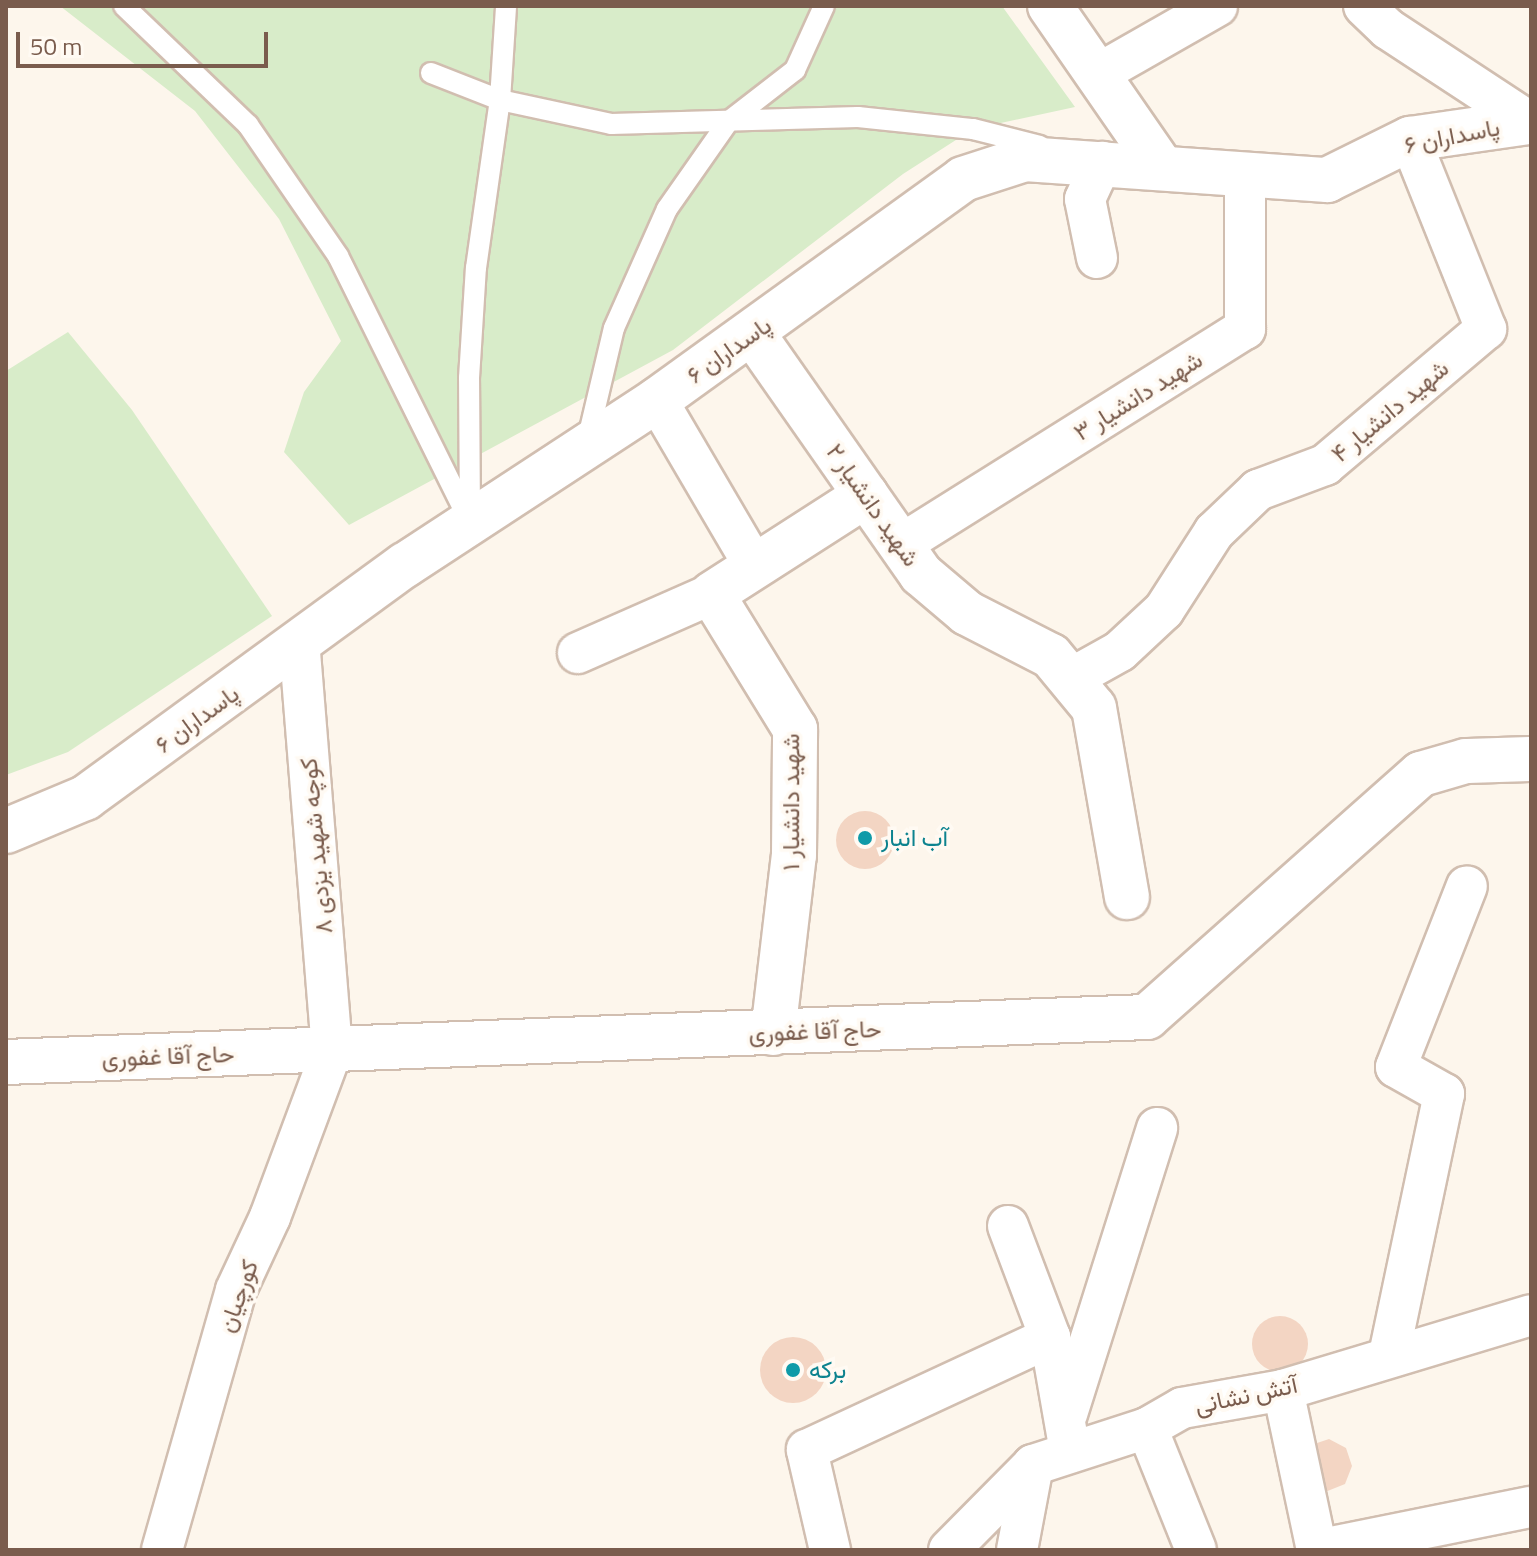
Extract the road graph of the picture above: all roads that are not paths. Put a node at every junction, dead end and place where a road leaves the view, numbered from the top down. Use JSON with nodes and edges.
{"nodes":[{"id":1,"x":124,"y":6,"type":"edge"},
{"id":2,"x":506,"y":6,"type":"edge"},
{"id":3,"x":824,"y":6,"type":"edge"},
{"id":4,"x":1050,"y":6,"type":"edge"},
{"id":5,"x":1217,"y":6,"type":"edge"},
{"id":6,"x":1364,"y":6,"type":"edge"},
{"id":7,"x":431,"y":73,"type":"dead end"},
{"id":8,"x":1098,"y":74,"type":"junction"},
{"id":9,"x":500,"y":100,"type":"junction"},
{"id":10,"x":728,"y":122,"type":"junction"},
{"id":11,"x":1530,"y":123,"type":"edge"},
{"id":12,"x":1410,"y":139,"type":"junction"},
{"id":13,"x":1102,"y":162,"type":"junction"},
{"id":14,"x":1162,"y":168,"type":"junction"},
{"id":15,"x":1245,"y":175,"type":"junction"},
{"id":16,"x":1097,"y":258,"type":"dead end"},
{"id":17,"x":753,"y":334,"type":"junction"},
{"id":18,"x":657,"y":400,"type":"junction"},
{"id":19,"x":586,"y":446,"type":"junction"},
{"id":20,"x":866,"y":495,"type":"junction"},
{"id":21,"x":470,"y":522,"type":"junction"},
{"id":22,"x":900,"y":545,"type":"junction"},
{"id":23,"x":755,"y":567,"type":"junction"},
{"id":24,"x":712,"y":594,"type":"junction"},
{"id":25,"x":299,"y":643,"type":"junction"},
{"id":26,"x":578,"y":653,"type":"dead end"},
{"id":27,"x":1070,"y":679,"type":"junction"},
{"id":28,"x":1531,"y":759,"type":"edge"},
{"id":29,"x":6,"y":831,"type":"edge"},
{"id":30,"x":1467,"y":886,"type":"dead end"},
{"id":31,"x":1127,"y":897,"type":"dead end"},
{"id":32,"x":773,"y":1033,"type":"junction"},
{"id":33,"x":332,"y":1050,"type":"junction"},
{"id":34,"x":6,"y":1062,"type":"edge"},
{"id":35,"x":1157,"y":1128,"type":"dead end"},
{"id":36,"x":1008,"y":1226,"type":"dead end"},
{"id":37,"x":1531,"y":1315,"type":"edge"},
{"id":38,"x":1050,"y":1337,"type":"junction"},
{"id":39,"x":1389,"y":1355,"type":"junction"},
{"id":40,"x":1283,"y":1390,"type":"junction"},
{"id":41,"x":1147,"y":1428,"type":"junction"},
{"id":42,"x":1056,"y":1446,"type":"junction"},
{"id":43,"x":1531,"y":1507,"type":"edge"},
{"id":44,"x":162,"y":1550,"type":"edge"},
{"id":45,"x":830,"y":1550,"type":"edge"},
{"id":46,"x":949,"y":1550,"type":"edge"},
{"id":47,"x":1017,"y":1550,"type":"edge"},
{"id":48,"x":1196,"y":1550,"type":"edge"},
{"id":49,"x":1317,"y":1550,"type":"edge"}],
"edges":[{"from":1,"to":21,"type":"lane"},
{"from":2,"to":9,"type":"lane"},
{"from":3,"to":10,"type":"lane"},
{"from":4,"to":8,"type":"street"},
{"from":5,"to":8,"type":"street"},
{"from":6,"to":11,"type":"street"},
{"from":7,"to":9,"type":"lane"},
{"from":8,"to":14,"type":"street"},
{"from":9,"to":10,"type":"lane"},
{"from":9,"to":21,"type":"lane"},
{"from":10,"to":13,"type":"lane"},
{"from":10,"to":19,"type":"lane"},
{"from":11,"to":12,"type":"street","name":"پاسداران ۶"},
{"from":12,"to":15,"type":"street","name":"پاسداران ۶"},
{"from":12,"to":27,"type":"street","name":"شهید دانشیار ۴"},
{"from":13,"to":14,"type":"street","name":"پاسداران ۶"},
{"from":13,"to":16,"type":"street"},
{"from":13,"to":17,"type":"street","name":"پاسداران ۶"},
{"from":14,"to":15,"type":"street","name":"پاسداران ۶"},
{"from":15,"to":22,"type":"street","name":"شهید دانشیار ۳"},
{"from":17,"to":18,"type":"street","name":"پاسداران ۶"},
{"from":17,"to":20,"type":"street","name":"شهید دانشیار ۲"},
{"from":18,"to":19,"type":"street","name":"پاسداران ۶"},
{"from":18,"to":23,"type":"street"},
{"from":19,"to":21,"type":"street","name":"پاسداران ۶"},
{"from":20,"to":22,"type":"street","name":"شهید دانشیار ۲"},
{"from":20,"to":23,"type":"street"},
{"from":21,"to":25,"type":"street","name":"پاسداران ۶"},
{"from":22,"to":27,"type":"street","name":"شهید دانشیار ۲"},
{"from":23,"to":24,"type":"street"},
{"from":24,"to":26,"type":"street"},
{"from":24,"to":32,"type":"street","name":"شهید دانشیار ۱"},
{"from":25,"to":29,"type":"street","name":"پاسداران ۶"},
{"from":25,"to":33,"type":"street","name":"کوچه شهید یزدی ۸"},
{"from":27,"to":31,"type":"street","name":"شهید دانشیار ۲"},
{"from":28,"to":32,"type":"street","name":"حاج آقا غفوری"},
{"from":30,"to":39,"type":"street"},
{"from":32,"to":33,"type":"street","name":"حاج آقا غفوری"},
{"from":33,"to":34,"type":"street","name":"حاج آقا غفوری"},
{"from":33,"to":44,"type":"street","name":"کورچیان"},
{"from":35,"to":42,"type":"street"},
{"from":36,"to":38,"type":"street"},
{"from":37,"to":39,"type":"street","name":"آتش نشانی"},
{"from":38,"to":42,"type":"street"},
{"from":38,"to":45,"type":"street"},
{"from":39,"to":40,"type":"street","name":"آتش نشانی"},
{"from":40,"to":41,"type":"street","name":"آتش نشانی"},
{"from":40,"to":49,"type":"street"},
{"from":41,"to":42,"type":"street","name":"آتش نشانی"},
{"from":41,"to":48,"type":"street"},
{"from":42,"to":46,"type":"street","name":"آتش نشانی"},
{"from":42,"to":47,"type":"street"},
{"from":43,"to":49,"type":"street"}]}
